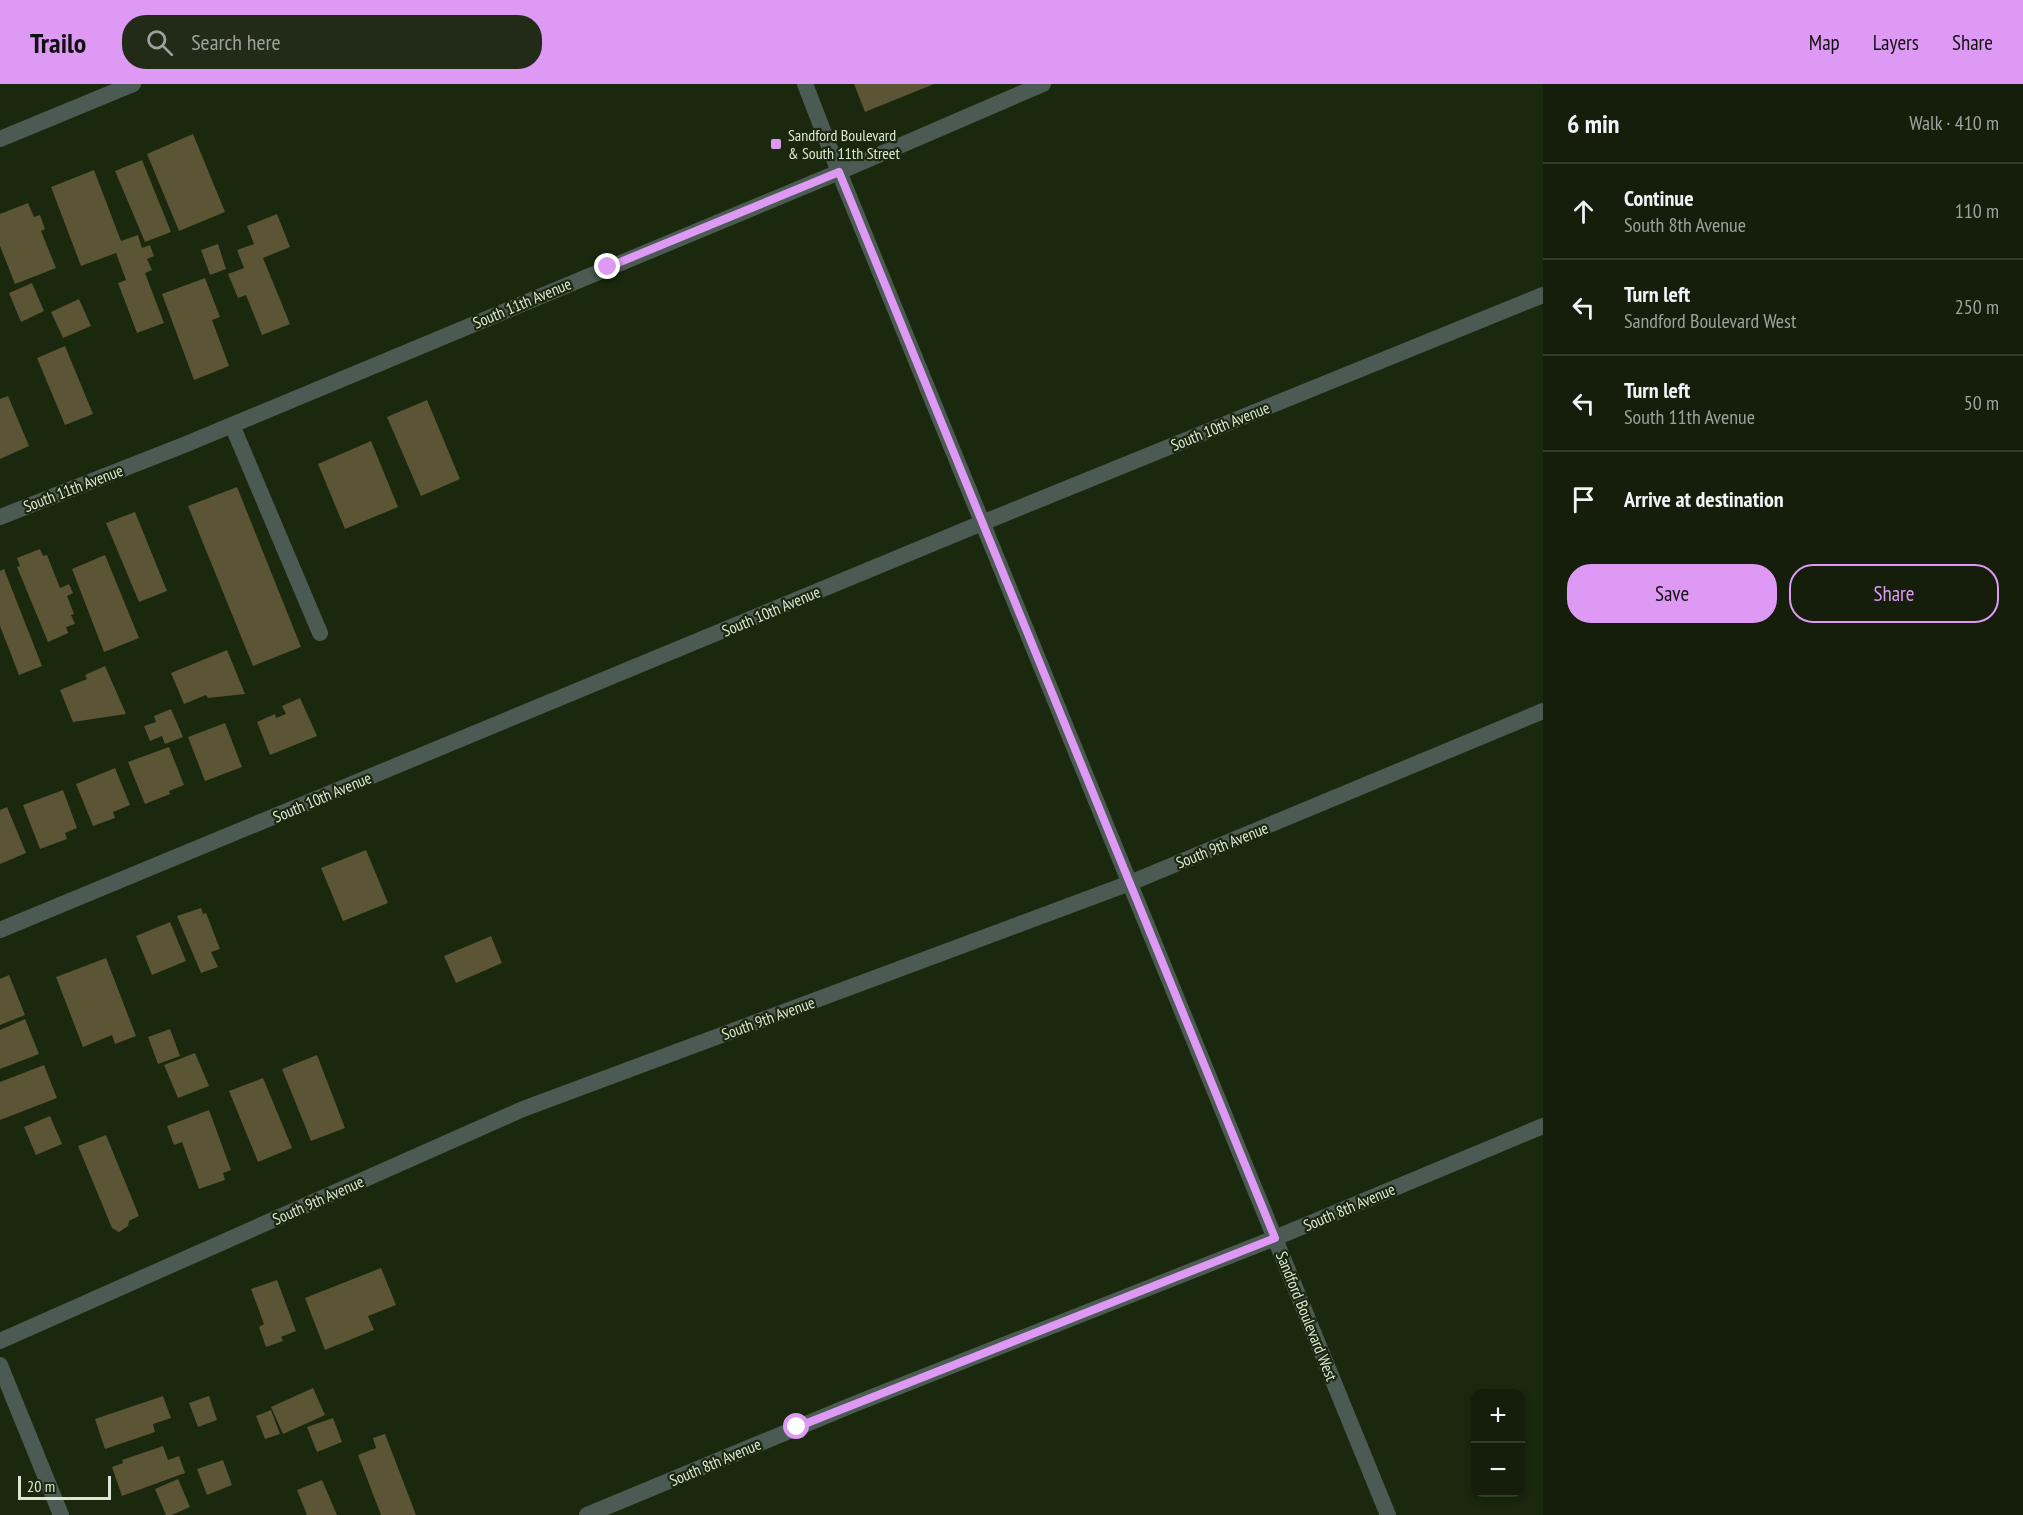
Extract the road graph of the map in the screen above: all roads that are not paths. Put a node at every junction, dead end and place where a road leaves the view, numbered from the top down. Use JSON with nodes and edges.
{"nodes":[{"id":1,"x":133,"y":84,"type":"edge"},
{"id":2,"x":806,"y":84,"type":"edge"},
{"id":3,"x":1043,"y":84,"type":"edge"},
{"id":4,"x":0,"y":139,"type":"edge"},
{"id":5,"x":839,"y":172,"type":"junction"},
{"id":6,"x":1543,"y":295,"type":"edge"},
{"id":7,"x":232,"y":425,"type":"junction"},
{"id":8,"x":0,"y":517,"type":"edge"},
{"id":9,"x":982,"y":523,"type":"junction"},
{"id":10,"x":320,"y":633,"type":"dead end"},
{"id":11,"x":1543,"y":711,"type":"edge"},
{"id":12,"x":1130,"y":883,"type":"junction"},
{"id":13,"x":0,"y":930,"type":"edge"},
{"id":14,"x":1543,"y":1126,"type":"edge"},
{"id":15,"x":1275,"y":1238,"type":"junction"},
{"id":16,"x":0,"y":1341,"type":"edge"},
{"id":17,"x":0,"y":1365,"type":"edge"},
{"id":18,"x":61,"y":1515,"type":"edge"},
{"id":19,"x":587,"y":1515,"type":"edge"},
{"id":20,"x":1388,"y":1515,"type":"edge"}],
"edges":[{"from":1,"to":4,"type":"street"},
{"from":2,"to":5,"type":"street","name":"Sandford Boulevard West"},
{"from":3,"to":5,"type":"street","name":"South 11th Avenue"},
{"from":5,"to":7,"type":"street","name":"South 11th Avenue"},
{"from":5,"to":9,"type":"street","name":"Sandford Boulevard West"},
{"from":6,"to":9,"type":"street","name":"South 10th Avenue"},
{"from":7,"to":8,"type":"street","name":"South 11th Avenue"},
{"from":7,"to":10,"type":"street"},
{"from":9,"to":12,"type":"street","name":"Sandford Boulevard West"},
{"from":9,"to":13,"type":"street","name":"South 10th Avenue"},
{"from":11,"to":12,"type":"street","name":"South 9th Avenue"},
{"from":12,"to":15,"type":"street","name":"Sandford Boulevard West"},
{"from":12,"to":16,"type":"street","name":"South 9th Avenue"},
{"from":14,"to":15,"type":"street","name":"South 8th Avenue"},
{"from":15,"to":19,"type":"street","name":"South 8th Avenue"},
{"from":15,"to":20,"type":"street","name":"Sandford Boulevard West"},
{"from":17,"to":18,"type":"street"}]}
